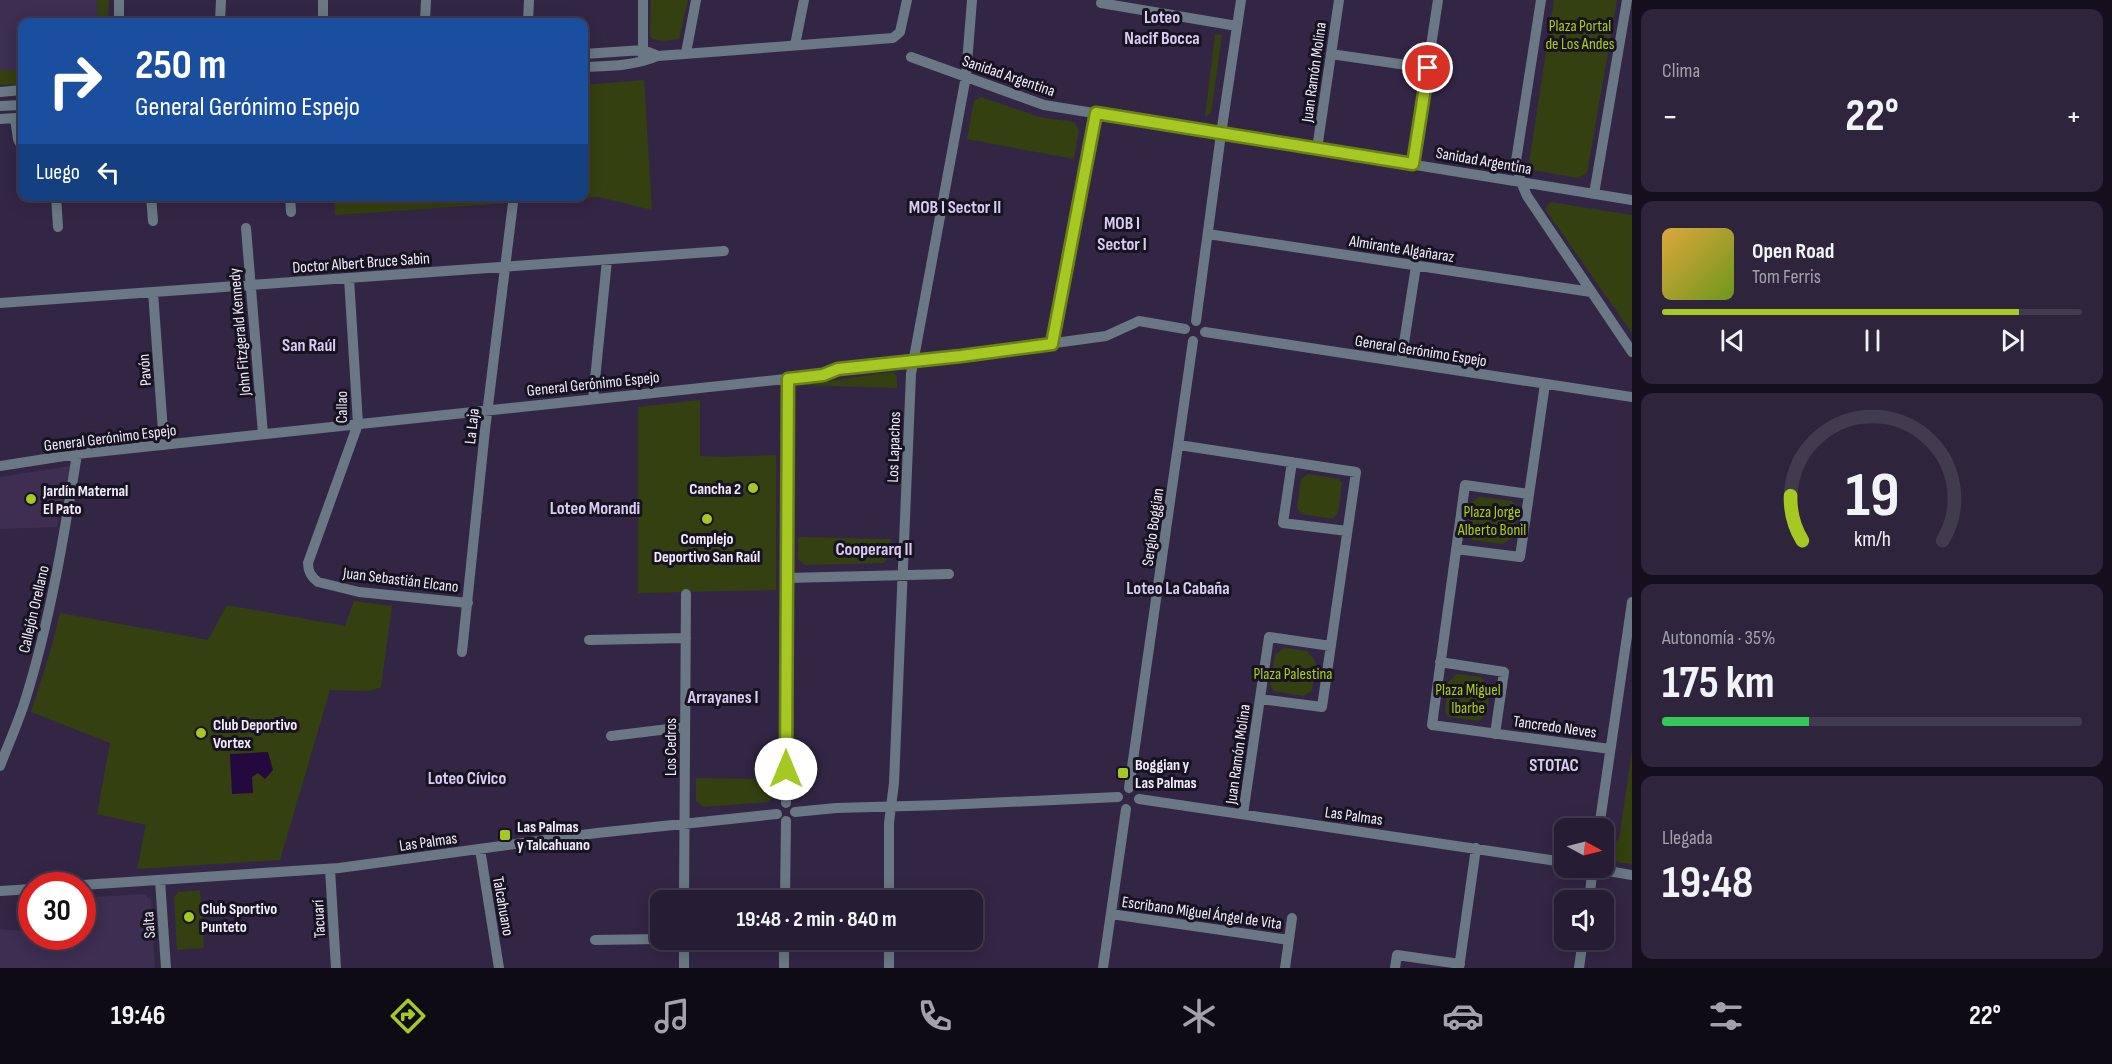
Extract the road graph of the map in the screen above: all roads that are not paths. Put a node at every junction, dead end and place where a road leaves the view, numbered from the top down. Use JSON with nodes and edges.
{"nodes":[{"id":1,"x":119,"y":0,"type":"edge"},
{"id":2,"x":221,"y":0,"type":"edge"},
{"id":3,"x":323,"y":0,"type":"edge"},
{"id":4,"x":426,"y":0,"type":"edge"},
{"id":5,"x":529,"y":0,"type":"edge"},
{"id":6,"x":644,"y":0,"type":"edge"},
{"id":7,"x":696,"y":0,"type":"edge"},
{"id":8,"x":804,"y":0,"type":"edge"},
{"id":9,"x":907,"y":0,"type":"edge"},
{"id":10,"x":972,"y":0,"type":"edge"},
{"id":11,"x":1241,"y":0,"type":"edge"},
{"id":12,"x":1339,"y":0,"type":"edge"},
{"id":13,"x":1438,"y":0,"type":"edge"},
{"id":14,"x":1541,"y":0,"type":"edge"},
{"id":15,"x":1627,"y":0,"type":"edge"},
{"id":16,"x":1101,"y":3,"type":"dead end"},
{"id":17,"x":119,"y":18,"type":"edge"},
{"id":18,"x":220,"y":18,"type":"edge"},
{"id":19,"x":323,"y":18,"type":"edge"},
{"id":20,"x":425,"y":18,"type":"edge"},
{"id":21,"x":528,"y":18,"type":"edge"},
{"id":22,"x":1237,"y":27,"type":"junction"},
{"id":23,"x":795,"y":45,"type":"junction"},
{"id":24,"x":643,"y":50,"type":"junction"},
{"id":25,"x":686,"y":53,"type":"junction"},
{"id":26,"x":588,"y":54,"type":"edge"},
{"id":27,"x":1331,"y":54,"type":"junction"},
{"id":28,"x":658,"y":56,"type":"junction"},
{"id":29,"x":911,"y":57,"type":"dead end"},
{"id":30,"x":642,"y":62,"type":"junction"},
{"id":31,"x":588,"y":67,"type":"edge"},
{"id":32,"x":1428,"y":68,"type":"junction"},
{"id":33,"x":966,"y":76,"type":"junction"},
{"id":34,"x":18,"y":90,"type":"edge"},
{"id":35,"x":0,"y":92,"type":"edge"},
{"id":36,"x":18,"y":105,"type":"edge"},
{"id":37,"x":0,"y":106,"type":"edge"},
{"id":38,"x":1096,"y":113,"type":"junction"},
{"id":39,"x":0,"y":119,"type":"edge"},
{"id":40,"x":1221,"y":134,"type":"junction"},
{"id":41,"x":18,"y":139,"type":"edge"},
{"id":42,"x":1317,"y":149,"type":"junction"},
{"id":43,"x":1413,"y":164,"type":"junction"},
{"id":44,"x":1521,"y":182,"type":"junction"},
{"id":45,"x":1594,"y":194,"type":"junction"},
{"id":46,"x":1632,"y":200,"type":"edge"},
{"id":47,"x":56,"y":201,"type":"edge"},
{"id":48,"x":151,"y":201,"type":"edge"},
{"id":49,"x":290,"y":201,"type":"edge"},
{"id":50,"x":513,"y":203,"type":"dead end"},
{"id":51,"x":291,"y":212,"type":"dead end"},
{"id":52,"x":153,"y":221,"type":"dead end"},
{"id":53,"x":58,"y":227,"type":"dead end"},
{"id":54,"x":246,"y":228,"type":"dead end"},
{"id":55,"x":1208,"y":234,"type":"junction"},
{"id":56,"x":724,"y":251,"type":"dead end"},
{"id":57,"x":608,"y":260,"type":"junction"},
{"id":58,"x":1416,"y":266,"type":"junction"},
{"id":59,"x":505,"y":267,"type":"junction"},
{"id":60,"x":349,"y":278,"type":"junction"},
{"id":61,"x":251,"y":285,"type":"junction"},
{"id":62,"x":153,"y":292,"type":"junction"},
{"id":63,"x":1591,"y":292,"type":"junction"},
{"id":64,"x":0,"y":303,"type":"edge"},
{"id":65,"x":1196,"y":321,"type":"junction"},
{"id":66,"x":1185,"y":329,"type":"junction"},
{"id":67,"x":1205,"y":332,"type":"junction"},
{"id":68,"x":1193,"y":341,"type":"junction"},
{"id":69,"x":1052,"y":344,"type":"junction"},
{"id":70,"x":1632,"y":352,"type":"edge"},
{"id":71,"x":913,"y":361,"type":"junction"},
{"id":72,"x":1401,"y":362,"type":"junction"},
{"id":73,"x":788,"y":379,"type":"junction"},
{"id":74,"x":1545,"y":384,"type":"junction"},
{"id":75,"x":1632,"y":397,"type":"edge"},
{"id":76,"x":593,"y":399,"type":"junction"},
{"id":77,"x":488,"y":410,"type":"junction"},
{"id":78,"x":358,"y":424,"type":"junction"},
{"id":79,"x":262,"y":434,"type":"junction"},
{"id":80,"x":164,"y":445,"type":"junction"},
{"id":81,"x":1179,"y":445,"type":"junction"},
{"id":82,"x":77,"y":454,"type":"junction"},
{"id":83,"x":1292,"y":462,"type":"junction"},
{"id":84,"x":0,"y":466,"type":"edge"},
{"id":85,"x":1529,"y":494,"type":"junction"},
{"id":86,"x":1347,"y":531,"type":"junction"},
{"id":87,"x":1456,"y":549,"type":"junction"},
{"id":88,"x":308,"y":563,"type":"joint"},
{"id":89,"x":949,"y":574,"type":"dead end"},
{"id":90,"x":902,"y":575,"type":"junction"},
{"id":91,"x":787,"y":578,"type":"junction"},
{"id":92,"x":686,"y":594,"type":"dead end"},
{"id":93,"x":1632,"y":602,"type":"edge"},
{"id":94,"x":468,"y":603,"type":"junction"},
{"id":95,"x":686,"y":638,"type":"junction"},
{"id":96,"x":590,"y":640,"type":"dead end"},
{"id":97,"x":1331,"y":646,"type":"junction"},
{"id":98,"x":462,"y":652,"type":"dead end"},
{"id":99,"x":1440,"y":662,"type":"junction"},
{"id":100,"x":1260,"y":699,"type":"junction"},
{"id":101,"x":685,"y":727,"type":"junction"},
{"id":102,"x":1495,"y":734,"type":"junction"},
{"id":103,"x":611,"y":736,"type":"dead end"},
{"id":104,"x":1610,"y":749,"type":"junction"},
{"id":105,"x":0,"y":766,"type":"edge"},
{"id":106,"x":1130,"y":788,"type":"junction"},
{"id":107,"x":1118,"y":796,"type":"junction"},
{"id":108,"x":1139,"y":799,"type":"junction"},
{"id":109,"x":786,"y":803,"type":"junction"},
{"id":110,"x":891,"y":806,"type":"junction"},
{"id":111,"x":1126,"y":808,"type":"junction"},
{"id":112,"x":795,"y":812,"type":"junction"},
{"id":113,"x":1243,"y":814,"type":"junction"},
{"id":114,"x":782,"y":818,"type":"junction"},
{"id":115,"x":1600,"y":818,"type":"edge"},
{"id":116,"x":684,"y":824,"type":"junction"},
{"id":117,"x":1476,"y":848,"type":"junction"},
{"id":118,"x":480,"y":849,"type":"junction"},
{"id":119,"x":1554,"y":860,"type":"edge"},
{"id":120,"x":330,"y":869,"type":"junction"},
{"id":121,"x":1614,"y":872,"type":"edge"},
{"id":122,"x":1632,"y":875,"type":"edge"},
{"id":123,"x":160,"y":880,"type":"junction"},
{"id":124,"x":96,"y":884,"type":"edge"},
{"id":125,"x":18,"y":890,"type":"edge"},
{"id":126,"x":684,"y":890,"type":"edge"},
{"id":127,"x":785,"y":890,"type":"edge"},
{"id":128,"x":889,"y":890,"type":"edge"},
{"id":129,"x":0,"y":891,"type":"edge"},
{"id":130,"x":1111,"y":914,"type":"junction"},
{"id":131,"x":1292,"y":918,"type":"dead end"},
{"id":132,"x":650,"y":939,"type":"edge"},
{"id":133,"x":595,"y":940,"type":"dead end"},
{"id":134,"x":1289,"y":940,"type":"junction"},
{"id":135,"x":684,"y":950,"type":"edge"},
{"id":136,"x":784,"y":950,"type":"edge"},
{"id":137,"x":889,"y":950,"type":"edge"},
{"id":138,"x":1581,"y":950,"type":"edge"},
{"id":139,"x":1460,"y":966,"type":"edge"},
{"id":140,"x":166,"y":968,"type":"edge"},
{"id":141,"x":336,"y":968,"type":"edge"},
{"id":142,"x":499,"y":968,"type":"edge"},
{"id":143,"x":684,"y":968,"type":"edge"},
{"id":144,"x":784,"y":968,"type":"edge"},
{"id":145,"x":889,"y":968,"type":"edge"},
{"id":146,"x":1103,"y":968,"type":"edge"},
{"id":147,"x":1285,"y":968,"type":"edge"},
{"id":148,"x":1395,"y":968,"type":"edge"},
{"id":149,"x":1579,"y":968,"type":"edge"}],
"edges":[{"from":1,"to":17,"type":"street"},
{"from":2,"to":18,"type":"street"},
{"from":3,"to":19,"type":"street"},
{"from":4,"to":20,"type":"street"},
{"from":5,"to":21,"type":"street"},
{"from":6,"to":24,"type":"street"},
{"from":7,"to":25,"type":"street"},
{"from":8,"to":23,"type":"street"},
{"from":9,"to":23,"type":"street"},
{"from":10,"to":33,"type":"street","name":"Los Lapachos"},
{"from":11,"to":22,"type":"street"},
{"from":12,"to":27,"type":"street","name":"Juan Ramón Molina"},
{"from":13,"to":32,"type":"street"},
{"from":14,"to":44,"type":"street"},
{"from":15,"to":45,"type":"street"},
{"from":16,"to":22,"type":"street"},
{"from":22,"to":40,"type":"street"},
{"from":23,"to":25,"type":"street"},
{"from":24,"to":26,"type":"street"},
{"from":24,"to":28,"type":"street"},
{"from":24,"to":30,"type":"street"},
{"from":25,"to":28,"type":"street"},
{"from":27,"to":32,"type":"street"},
{"from":27,"to":42,"type":"street","name":"Juan Ramón Molina"},
{"from":28,"to":30,"type":"street"},
{"from":29,"to":33,"type":"street","name":"Sanidad Argentina"},
{"from":30,"to":31,"type":"street"},
{"from":32,"to":43,"type":"street"},
{"from":33,"to":38,"type":"street","name":"Sanidad Argentina"},
{"from":33,"to":71,"type":"street","name":"Los Lapachos"},
{"from":34,"to":35,"type":"street"},
{"from":36,"to":37,"type":"street"},
{"from":38,"to":40,"type":"street","name":"Sanidad Argentina"},
{"from":38,"to":69,"type":"street"},
{"from":39,"to":41,"type":"street"},
{"from":40,"to":42,"type":"street","name":"Sanidad Argentina"},
{"from":40,"to":55,"type":"street"},
{"from":42,"to":43,"type":"street","name":"Sanidad Argentina"},
{"from":43,"to":44,"type":"street","name":"Sanidad Argentina"},
{"from":44,"to":45,"type":"street","name":"Sanidad Argentina"},
{"from":44,"to":63,"type":"street"},
{"from":45,"to":46,"type":"street","name":"Sanidad Argentina"},
{"from":47,"to":53,"type":"street"},
{"from":48,"to":52,"type":"street"},
{"from":49,"to":51,"type":"street"},
{"from":50,"to":59,"type":"street","name":"La Laja"},
{"from":54,"to":61,"type":"street","name":"John Fitzgerald Kennedy"},
{"from":55,"to":58,"type":"street","name":"Almirante Algañaraz"},
{"from":55,"to":65,"type":"street"},
{"from":56,"to":57,"type":"street","name":"Doctor Albert Bruce Sabin"},
{"from":57,"to":59,"type":"street","name":"Doctor Albert Bruce Sabin"},
{"from":57,"to":76,"type":"street"},
{"from":58,"to":63,"type":"street","name":"Almirante Algañaraz"},
{"from":58,"to":72,"type":"street"},
{"from":59,"to":60,"type":"street","name":"Doctor Albert Bruce Sabin"},
{"from":59,"to":77,"type":"street","name":"La Laja"},
{"from":60,"to":61,"type":"street","name":"Doctor Albert Bruce Sabin"},
{"from":60,"to":78,"type":"street","name":"Callao"},
{"from":61,"to":62,"type":"street","name":"Doctor Albert Bruce Sabin"},
{"from":61,"to":79,"type":"street","name":"John Fitzgerald Kennedy"},
{"from":62,"to":64,"type":"street","name":"Doctor Albert Bruce Sabin"},
{"from":62,"to":80,"type":"street","name":"Pavón"},
{"from":63,"to":70,"type":"street"},
{"from":65,"to":66,"type":"street"},
{"from":65,"to":67,"type":"street"},
{"from":66,"to":68,"type":"street"},
{"from":66,"to":69,"type":"street","name":"General Gerónimo Espejo"},
{"from":67,"to":68,"type":"street"},
{"from":67,"to":72,"type":"street","name":"General Gerónimo Espejo"},
{"from":68,"to":81,"type":"street","name":"Sergio Boggian"},
{"from":69,"to":71,"type":"street","name":"General Gerónimo Espejo"},
{"from":71,"to":73,"type":"street","name":"General Gerónimo Espejo"},
{"from":71,"to":90,"type":"street","name":"Los Lapachos"},
{"from":72,"to":74,"type":"street","name":"General Gerónimo Espejo"},
{"from":73,"to":76,"type":"street","name":"General Gerónimo Espejo"},
{"from":73,"to":91,"type":"street"},
{"from":74,"to":75,"type":"street","name":"General Gerónimo Espejo"},
{"from":74,"to":85,"type":"street"},
{"from":76,"to":77,"type":"street","name":"General Gerónimo Espejo"},
{"from":77,"to":78,"type":"street","name":"General Gerónimo Espejo"},
{"from":77,"to":94,"type":"street","name":"La Laja"},
{"from":78,"to":79,"type":"street","name":"General Gerónimo Espejo"},
{"from":78,"to":88,"type":"street","name":"Callao"},
{"from":79,"to":80,"type":"street","name":"General Gerónimo Espejo"},
{"from":80,"to":82,"type":"street","name":"General Gerónimo Espejo"},
{"from":81,"to":83,"type":"street","name":"Juan Ramón Molina"},
{"from":81,"to":106,"type":"street","name":"Sergio Boggian"},
{"from":82,"to":84,"type":"street","name":"General Gerónimo Espejo"},
{"from":82,"to":105,"type":"street","name":"Callejón Orellano"},
{"from":83,"to":86,"type":"street","name":"Juan Ramón Molina"},
{"from":83,"to":86,"type":"street"},
{"from":85,"to":87,"type":"street"},
{"from":85,"to":87,"type":"street","name":"Tancredo Neves"},
{"from":86,"to":97,"type":"street","name":"Juan Ramón Molina"},
{"from":87,"to":99,"type":"street","name":"Tancredo Neves"},
{"from":88,"to":94,"type":"street","name":"Juan Sebastián Elcano"},
{"from":89,"to":90,"type":"street"},
{"from":90,"to":91,"type":"street"},
{"from":90,"to":110,"type":"street","name":"Los Lapachos"},
{"from":91,"to":109,"type":"street"},
{"from":92,"to":95,"type":"street","name":"Los Cedros"},
{"from":93,"to":104,"type":"street"},
{"from":94,"to":98,"type":"street","name":"La Laja"},
{"from":95,"to":96,"type":"street"},
{"from":95,"to":101,"type":"street","name":"Los Cedros"},
{"from":97,"to":100,"type":"street","name":"Juan Ramón Molina"},
{"from":97,"to":100,"type":"street","name":"Juan Ramón Molina"},
{"from":99,"to":102,"type":"street","name":"Tancredo Neves"},
{"from":99,"to":102,"type":"street","name":"Tancredo Neves"},
{"from":100,"to":113,"type":"street","name":"Juan Ramón Molina"},
{"from":101,"to":103,"type":"street"},
{"from":101,"to":116,"type":"street","name":"Los Cedros"},
{"from":102,"to":104,"type":"street","name":"Tancredo Neves"},
{"from":104,"to":115,"type":"street"},
{"from":106,"to":107,"type":"street"},
{"from":106,"to":108,"type":"street"},
{"from":107,"to":110,"type":"street"},
{"from":107,"to":111,"type":"street"},
{"from":108,"to":111,"type":"street"},
{"from":108,"to":113,"type":"street","name":"Las Palmas"},
{"from":109,"to":112,"type":"street"},
{"from":109,"to":114,"type":"street"},
{"from":110,"to":112,"type":"street"},
{"from":110,"to":128,"type":"street","name":"Los Lapachos"},
{"from":111,"to":130,"type":"street"},
{"from":112,"to":114,"type":"street"},
{"from":113,"to":117,"type":"street","name":"Las Palmas"},
{"from":114,"to":116,"type":"street","name":"Las Palmas"},
{"from":114,"to":127,"type":"street"},
{"from":116,"to":118,"type":"street","name":"Las Palmas"},
{"from":116,"to":126,"type":"street","name":"Los Cedros"},
{"from":117,"to":119,"type":"street","name":"Las Palmas"},
{"from":117,"to":139,"type":"street"},
{"from":118,"to":120,"type":"street","name":"Las Palmas"},
{"from":118,"to":142,"type":"street","name":"Talcahuano"},
{"from":120,"to":123,"type":"street","name":"Las Palmas"},
{"from":120,"to":141,"type":"street","name":"Tacuarí"},
{"from":121,"to":122,"type":"street"},
{"from":123,"to":124,"type":"street","name":"Las Palmas"},
{"from":123,"to":140,"type":"street","name":"Salta"},
{"from":125,"to":129,"type":"street"},
{"from":130,"to":134,"type":"street","name":"Escribano Miguel Ángel de Vita"},
{"from":130,"to":146,"type":"street"},
{"from":131,"to":134,"type":"street"},
{"from":132,"to":133,"type":"street"},
{"from":134,"to":147,"type":"street"},
{"from":135,"to":143,"type":"street"},
{"from":136,"to":144,"type":"street"},
{"from":137,"to":145,"type":"street"},
{"from":138,"to":149,"type":"street"},
{"from":139,"to":148,"type":"street"}]}
